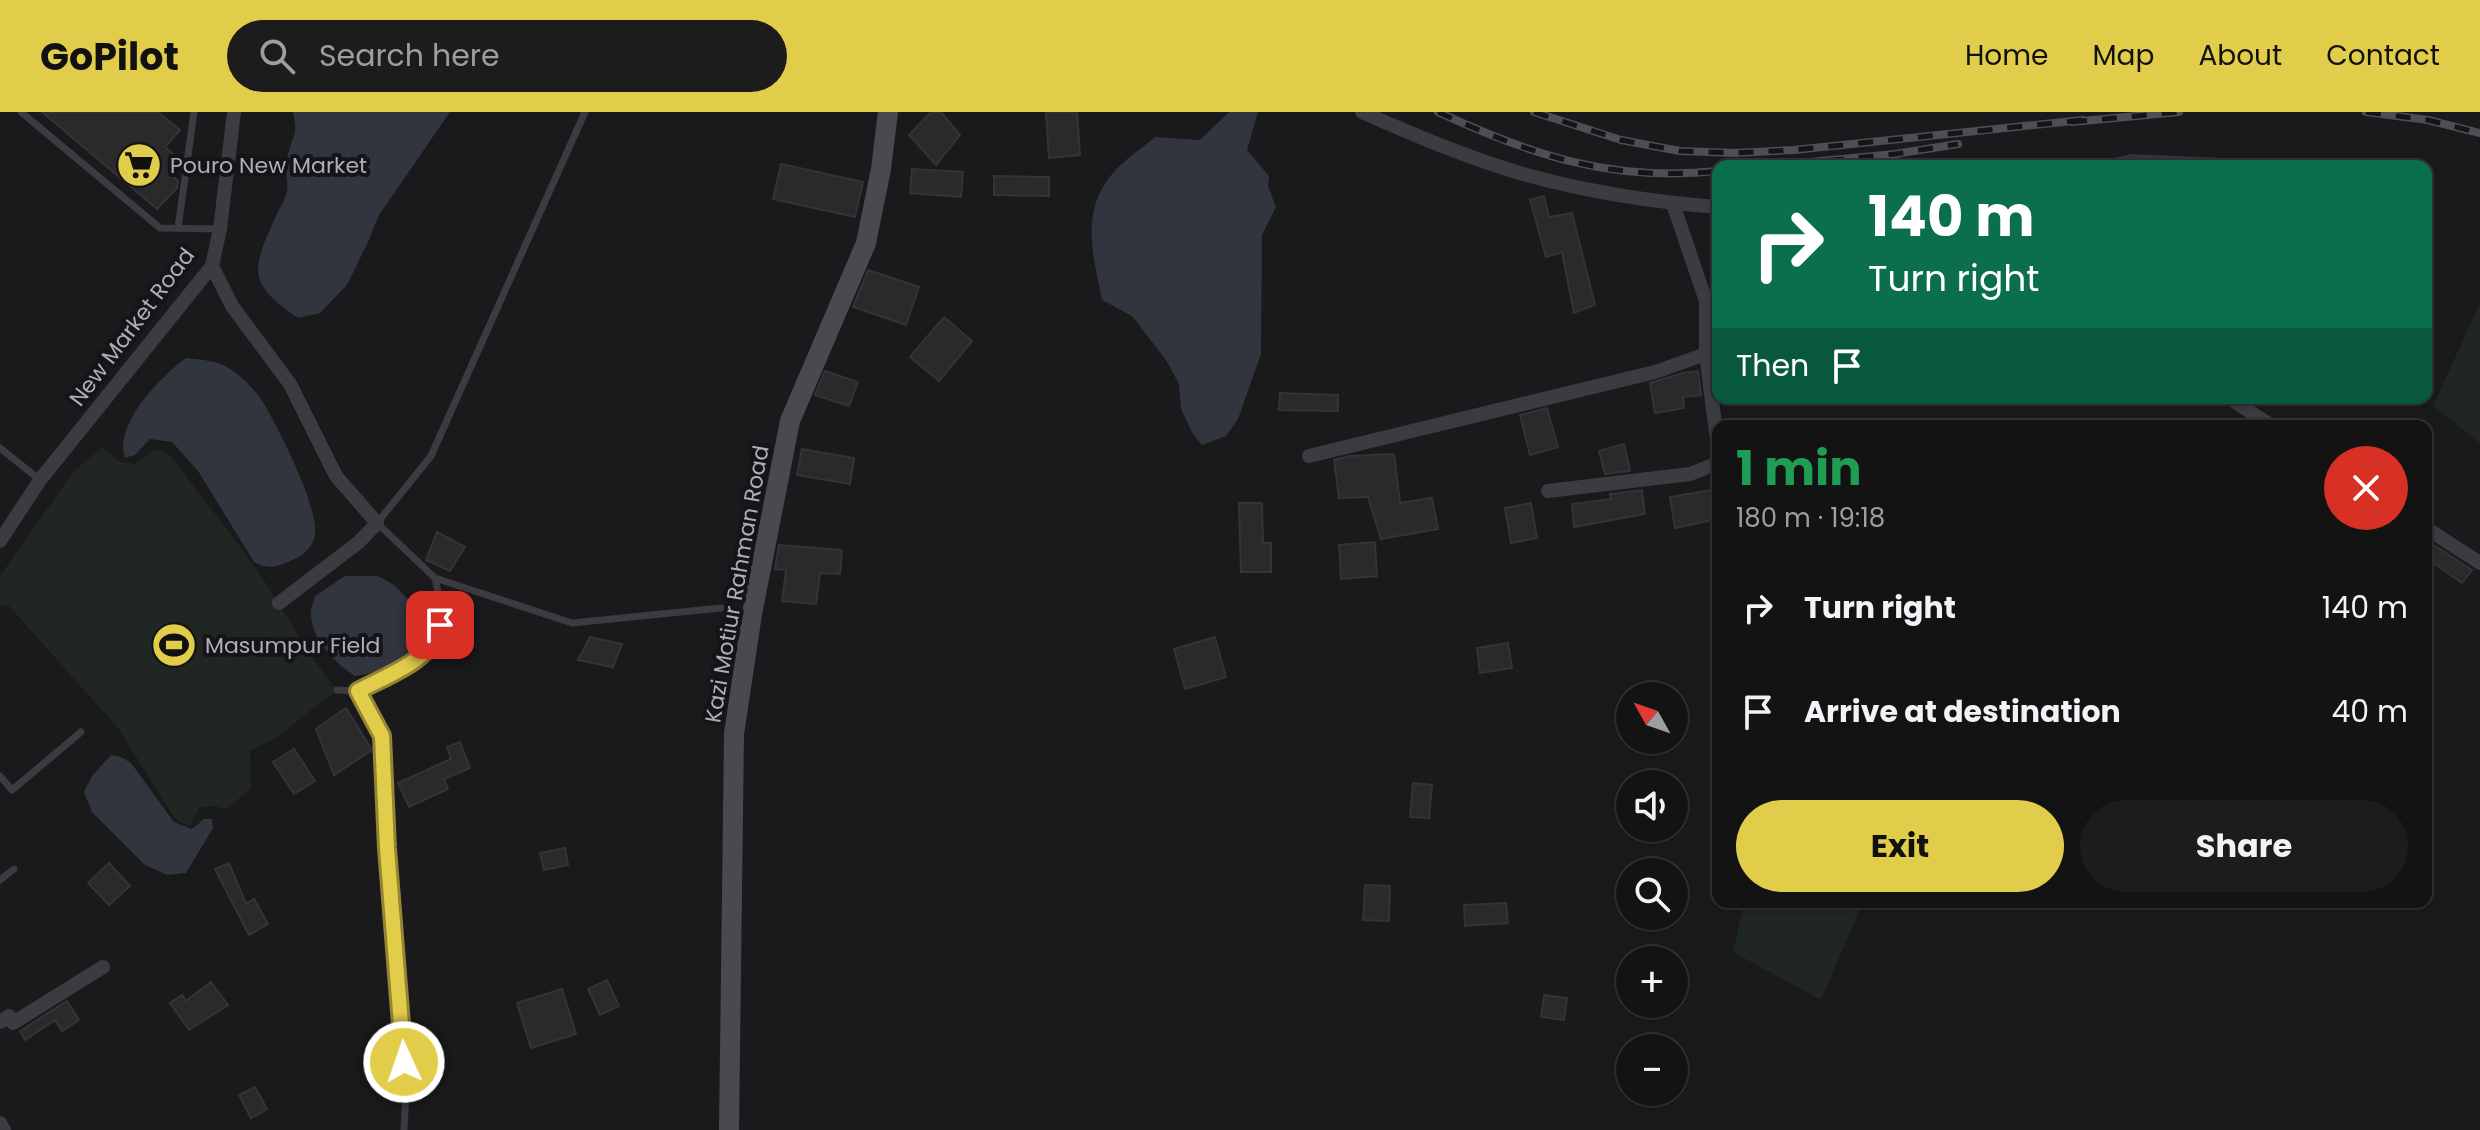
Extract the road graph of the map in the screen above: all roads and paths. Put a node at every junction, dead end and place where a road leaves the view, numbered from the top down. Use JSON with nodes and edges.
{"nodes":[{"id":1,"x":21,"y":112,"type":"edge"},
{"id":2,"x":194,"y":112,"type":"edge"},
{"id":3,"x":234,"y":112,"type":"edge"},
{"id":4,"x":585,"y":112,"type":"edge"},
{"id":5,"x":888,"y":112,"type":"edge"},
{"id":6,"x":1362,"y":112,"type":"edge"},
{"id":7,"x":1673,"y":204,"type":"junction"},
{"id":8,"x":1712,"y":207,"type":"edge"},
{"id":9,"x":178,"y":228,"type":"junction"},
{"id":10,"x":220,"y":229,"type":"junction"},
{"id":11,"x":212,"y":266,"type":"junction"},
{"id":12,"x":1706,"y":354,"type":"junction"},
{"id":13,"x":1712,"y":401,"type":"edge"},
{"id":14,"x":2238,"y":404,"type":"edge"},
{"id":15,"x":2263,"y":420,"type":"edge"},
{"id":16,"x":0,"y":448,"type":"edge"},
{"id":17,"x":1309,"y":456,"type":"dead end"},
{"id":18,"x":1712,"y":465,"type":"edge"},
{"id":19,"x":40,"y":480,"type":"junction"},
{"id":20,"x":1548,"y":491,"type":"dead end"},
{"id":21,"x":377,"y":523,"type":"junction"},
{"id":22,"x":2432,"y":532,"type":"edge"},
{"id":23,"x":0,"y":541,"type":"edge"},
{"id":24,"x":2480,"y":563,"type":"edge"},
{"id":25,"x":435,"y":578,"type":"junction"},
{"id":26,"x":279,"y":603,"type":"dead end"},
{"id":27,"x":721,"y":608,"type":"dead end"},
{"id":28,"x":337,"y":690,"type":"dead end"},
{"id":29,"x":358,"y":691,"type":"junction"},
{"id":30,"x":81,"y":732,"type":"dead end"},
{"id":31,"x":0,"y":776,"type":"edge"},
{"id":32,"x":14,"y":869,"type":"dead end"},
{"id":33,"x":0,"y":880,"type":"edge"},
{"id":34,"x":103,"y":967,"type":"dead end"},
{"id":35,"x":0,"y":1022,"type":"edge"},
{"id":36,"x":0,"y":1123,"type":"edge"},
{"id":37,"x":4,"y":1130,"type":"edge"},
{"id":38,"x":404,"y":1130,"type":"edge"},
{"id":39,"x":729,"y":1130,"type":"edge"}],
"edges":[{"from":1,"to":9,"type":"lane"},
{"from":2,"to":9,"type":"lane"},
{"from":3,"to":10,"type":"street","name":"New Market Road"},
{"from":4,"to":21,"type":"lane"},
{"from":5,"to":39,"type":"main road","name":"Kazi Motiur Rahman Road"},
{"from":6,"to":7,"type":"street"},
{"from":7,"to":8,"type":"street"},
{"from":7,"to":12,"type":"street"},
{"from":9,"to":10,"type":"lane"},
{"from":10,"to":11,"type":"street","name":"New Market Road"},
{"from":11,"to":19,"type":"street","name":"New Market Road"},
{"from":11,"to":21,"type":"street"},
{"from":12,"to":13,"type":"street"},
{"from":12,"to":17,"type":"street"},
{"from":14,"to":15,"type":"street"},
{"from":16,"to":19,"type":"lane"},
{"from":18,"to":20,"type":"street"},
{"from":19,"to":23,"type":"street","name":"New Market Road"},
{"from":21,"to":25,"type":"lane"},
{"from":21,"to":26,"type":"street"},
{"from":22,"to":24,"type":"street"},
{"from":25,"to":27,"type":"lane"},
{"from":25,"to":29,"type":"lane"},
{"from":28,"to":29,"type":"lane"},
{"from":29,"to":38,"type":"lane"},
{"from":30,"to":31,"type":"lane"},
{"from":32,"to":33,"type":"lane"},
{"from":34,"to":35,"type":"street"},
{"from":36,"to":37,"type":"street"}]}
